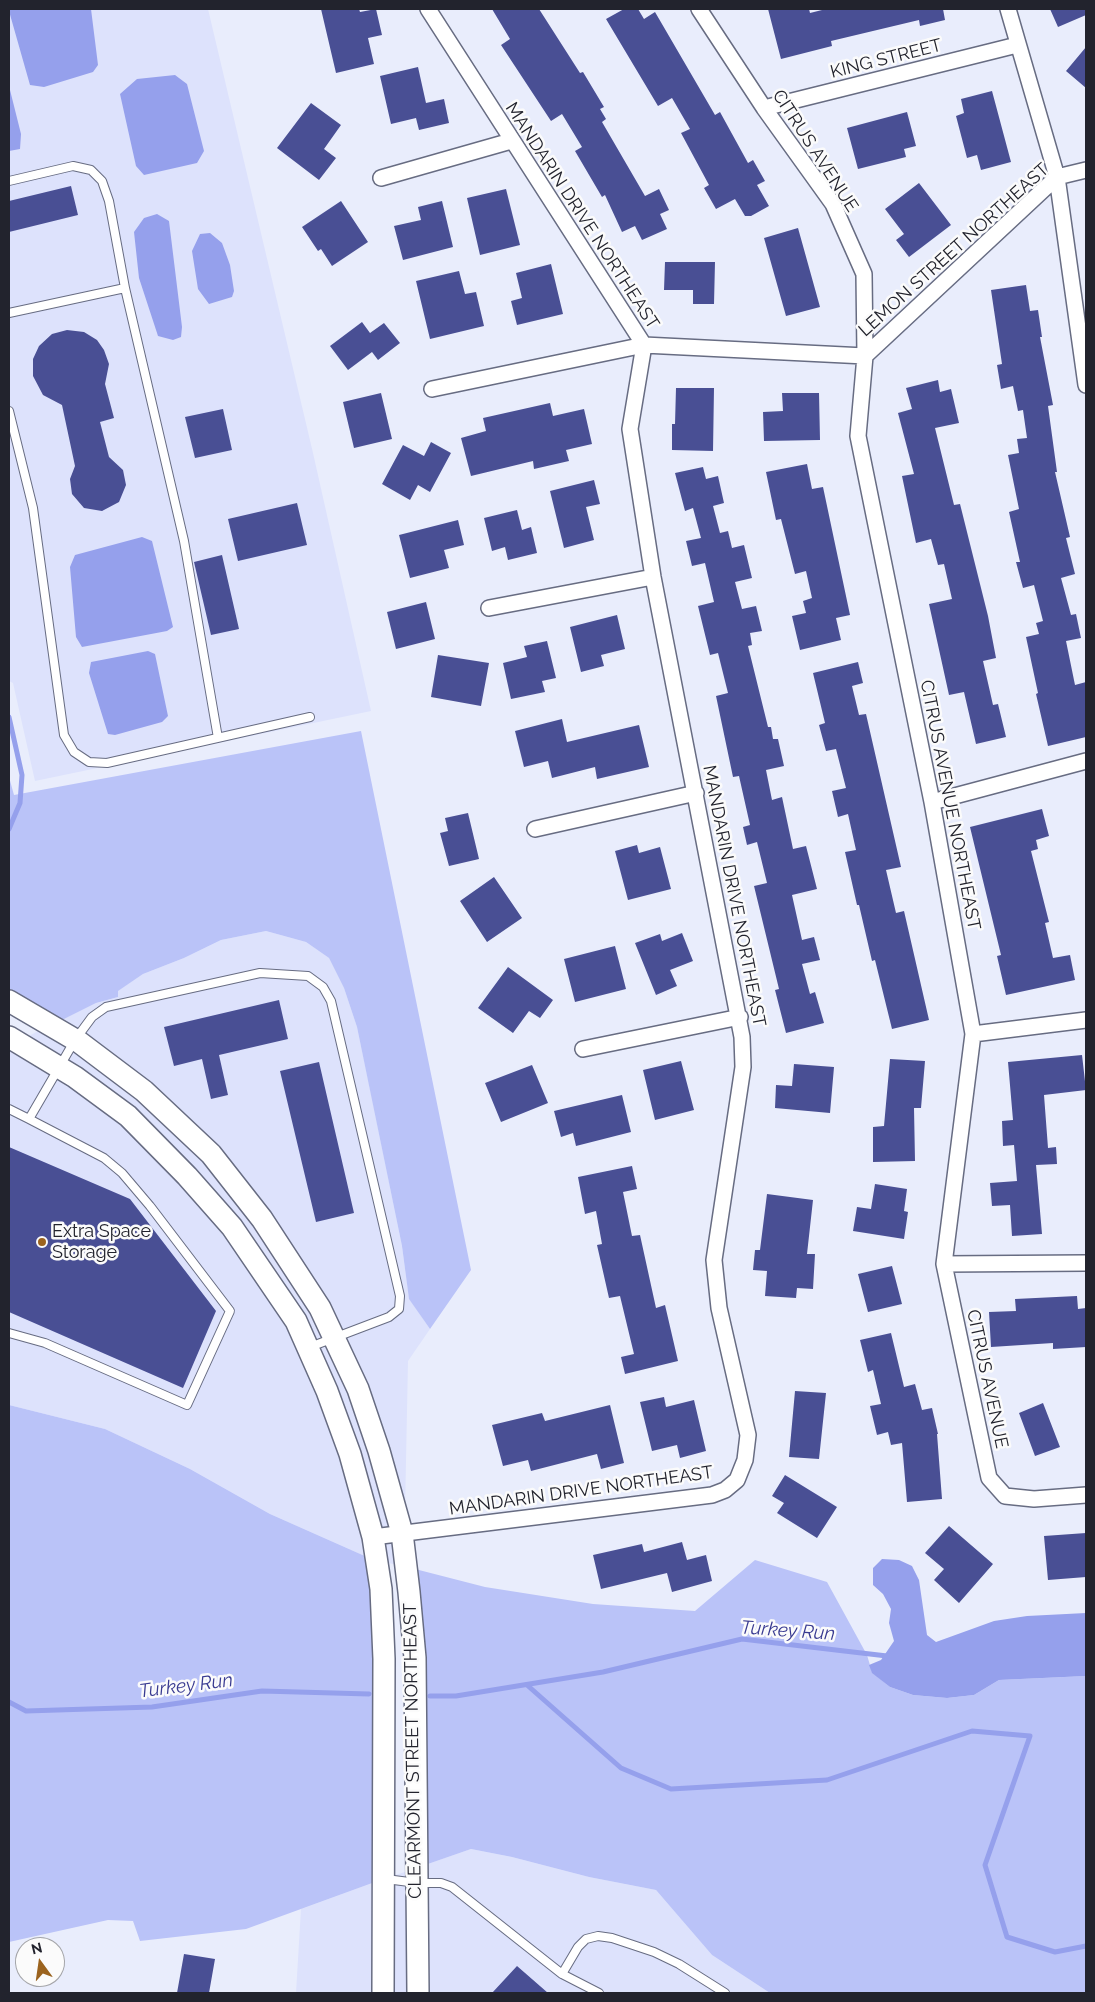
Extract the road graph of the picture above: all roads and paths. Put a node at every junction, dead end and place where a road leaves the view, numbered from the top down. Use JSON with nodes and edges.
{"nodes":[{"id":1,"x":428,"y":9,"type":"edge"},
{"id":2,"x":699,"y":9,"type":"edge"},
{"id":3,"x":1008,"y":9,"type":"edge"},
{"id":4,"x":1017,"y":46,"type":"junction"},
{"id":5,"x":764,"y":108,"type":"junction"},
{"id":6,"x":511,"y":140,"type":"junction"},
{"id":7,"x":1086,"y":170,"type":"edge"},
{"id":8,"x":1057,"y":177,"type":"junction"},
{"id":9,"x":381,"y":178,"type":"dead end"},
{"id":10,"x":9,"y":181,"type":"edge"},
{"id":11,"x":125,"y":288,"type":"junction"},
{"id":12,"x":9,"y":313,"type":"edge"},
{"id":13,"x":644,"y":346,"type":"junction"},
{"id":14,"x":865,"y":356,"type":"junction"},
{"id":15,"x":1086,"y":385,"type":"edge"},
{"id":16,"x":432,"y":389,"type":"dead end"},
{"id":17,"x":9,"y":411,"type":"edge"},
{"id":18,"x":653,"y":577,"type":"junction"},
{"id":19,"x":489,"y":608,"type":"dead end"},
{"id":20,"x":310,"y":717,"type":"dead end"},
{"id":21,"x":218,"y":738,"type":"junction"},
{"id":22,"x":1086,"y":761,"type":"edge"},
{"id":23,"x":696,"y":793,"type":"junction"},
{"id":24,"x":932,"y":802,"type":"junction"},
{"id":25,"x":535,"y":829,"type":"dead end"},
{"id":26,"x":9,"y":1001,"type":"edge"},
{"id":27,"x":740,"y":1017,"type":"junction"},
{"id":28,"x":1086,"y":1020,"type":"edge"},
{"id":29,"x":973,"y":1034,"type":"junction"},
{"id":30,"x":9,"y":1036,"type":"edge"},
{"id":31,"x":75,"y":1040,"type":"junction"},
{"id":32,"x":582,"y":1049,"type":"dead end"},
{"id":33,"x":58,"y":1066,"type":"junction"},
{"id":34,"x":9,"y":1109,"type":"edge"},
{"id":35,"x":29,"y":1119,"type":"junction"},
{"id":36,"x":1086,"y":1263,"type":"edge"},
{"id":37,"x":944,"y":1264,"type":"junction"},
{"id":38,"x":9,"y":1333,"type":"edge"},
{"id":39,"x":334,"y":1338,"type":"junction"},
{"id":40,"x":308,"y":1348,"type":"junction"},
{"id":41,"x":1086,"y":1495,"type":"edge"},
{"id":42,"x":402,"y":1533,"type":"junction"},
{"id":43,"x":373,"y":1537,"type":"junction"},
{"id":44,"x":383,"y":1879,"type":"junction"},
{"id":45,"x":416,"y":1883,"type":"junction"},
{"id":46,"x":562,"y":1974,"type":"junction"},
{"id":47,"x":383,"y":1993,"type":"edge"},
{"id":48,"x":418,"y":1993,"type":"edge"},
{"id":49,"x":599,"y":1993,"type":"edge"},
{"id":50,"x":725,"y":1993,"type":"edge"}],
"edges":[{"from":1,"to":6,"type":"street","name":"MANDARIN DRIVE NORTHEAST"},
{"from":2,"to":5,"type":"street","name":"CITRUS AVENUE"},
{"from":3,"to":4,"type":"street"},
{"from":4,"to":5,"type":"street","name":"KING STREET"},
{"from":4,"to":8,"type":"street"},
{"from":5,"to":14,"type":"street","name":"CITRUS AVENUE"},
{"from":6,"to":9,"type":"street"},
{"from":6,"to":13,"type":"street","name":"MANDARIN DRIVE NORTHEAST"},
{"from":7,"to":8,"type":"street","name":"LEMON STREET NORTHEAST"},
{"from":8,"to":14,"type":"street","name":"LEMON STREET NORTHEAST"},
{"from":8,"to":15,"type":"street"},
{"from":10,"to":11,"type":"lane"},
{"from":11,"to":12,"type":"lane"},
{"from":11,"to":21,"type":"lane"},
{"from":13,"to":14,"type":"street","name":"LEMON STREET NORTHEAST"},
{"from":13,"to":16,"type":"street","name":"LEMON STREET NORTHEAST"},
{"from":13,"to":18,"type":"street","name":"MANDARIN DRIVE NORTHEAST"},
{"from":14,"to":24,"type":"street","name":"CITRUS AVENUE NORTHEAST"},
{"from":17,"to":21,"type":"lane"},
{"from":18,"to":19,"type":"street"},
{"from":18,"to":23,"type":"street","name":"MANDARIN DRIVE NORTHEAST"},
{"from":20,"to":21,"type":"lane"},
{"from":22,"to":24,"type":"street"},
{"from":23,"to":25,"type":"street"},
{"from":23,"to":27,"type":"street","name":"MANDARIN DRIVE NORTHEAST"},
{"from":24,"to":29,"type":"street","name":"CITRUS AVENUE NORTHEAST"},
{"from":26,"to":31,"type":"street","name":"CLEARMONT STREET NORTHEAST"},
{"from":27,"to":32,"type":"street"},
{"from":27,"to":42,"type":"street","name":"MANDARIN DRIVE NORTHEAST"},
{"from":28,"to":29,"type":"street"},
{"from":29,"to":37,"type":"street","name":"CITRUS AVENUE NORTHEAST"},
{"from":30,"to":33,"type":"street","name":"CLEARMONT STREET NORTHEAST"},
{"from":31,"to":33,"type":"lane"},
{"from":31,"to":39,"type":"street","name":"CLEARMONT STREET NORTHEAST"},
{"from":31,"to":39,"type":"lane"},
{"from":33,"to":35,"type":"lane"},
{"from":33,"to":40,"type":"street","name":"CLEARMONT STREET NORTHEAST"},
{"from":34,"to":35,"type":"lane"},
{"from":35,"to":38,"type":"lane"},
{"from":36,"to":37,"type":"street"},
{"from":37,"to":41,"type":"street","name":"CITRUS AVENUE"},
{"from":39,"to":40,"type":"lane"},
{"from":39,"to":42,"type":"street","name":"CLEARMONT STREET NORTHEAST"},
{"from":40,"to":43,"type":"street","name":"CLEARMONT STREET NORTHEAST"},
{"from":42,"to":43,"type":"street","name":"MANDARIN DRIVE NORTHEAST"},
{"from":42,"to":45,"type":"street","name":"CLEARMONT STREET NORTHEAST"},
{"from":43,"to":44,"type":"street","name":"CLEARMONT STREET NORTHEAST"},
{"from":44,"to":45,"type":"lane"},
{"from":44,"to":47,"type":"street","name":"CLEARMONT STREET NORTHEAST"},
{"from":45,"to":46,"type":"lane"},
{"from":45,"to":48,"type":"street","name":"CLEARMONT STREET NORTHEAST"},
{"from":46,"to":49,"type":"lane"},
{"from":46,"to":50,"type":"lane"}]}
